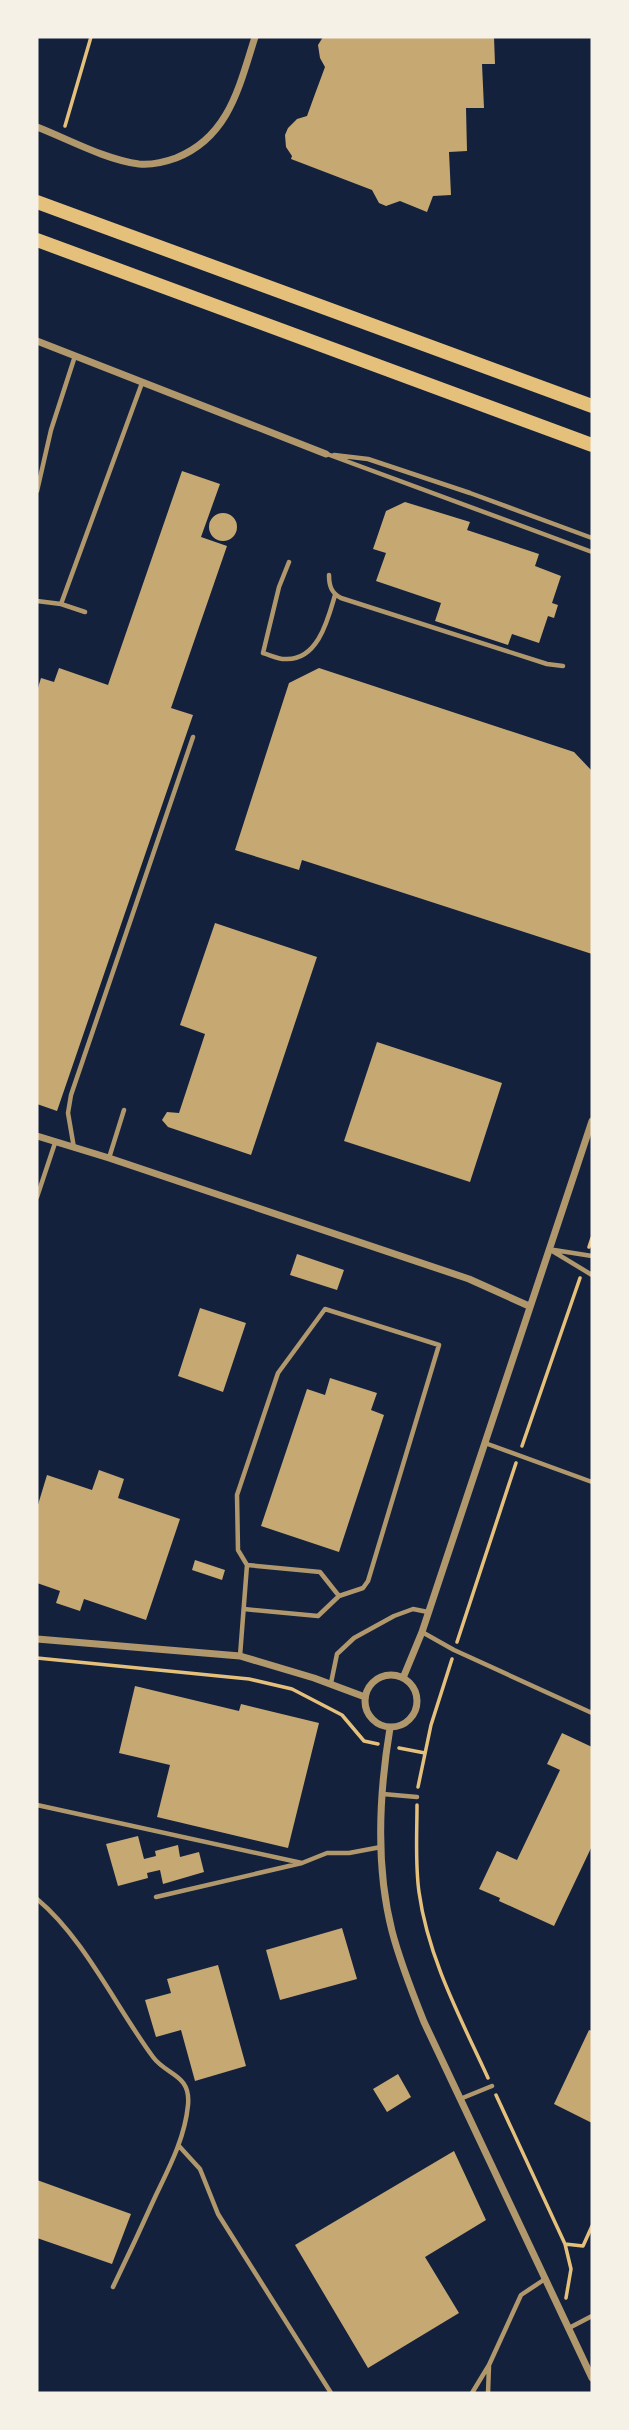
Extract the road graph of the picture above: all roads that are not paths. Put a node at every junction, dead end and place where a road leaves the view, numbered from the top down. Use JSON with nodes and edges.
{"nodes":[{"id":1,"x":254,"y":37,"type":"edge"},
{"id":2,"x":37,"y":127,"type":"edge"},
{"id":3,"x":37,"y":202,"type":"edge"},
{"id":4,"x":37,"y":240,"type":"edge"},
{"id":5,"x":37,"y":341,"type":"edge"},
{"id":6,"x":75,"y":356,"type":"junction"},
{"id":7,"x":142,"y":383,"type":"junction"},
{"id":8,"x":592,"y":406,"type":"edge"},
{"id":9,"x":592,"y":445,"type":"edge"},
{"id":10,"x":326,"y":454,"type":"junction"},
{"id":11,"x":37,"y":491,"type":"edge"},
{"id":12,"x":592,"y":538,"type":"edge"},
{"id":13,"x":592,"y":551,"type":"edge"},
{"id":14,"x":289,"y":562,"type":"dead end"},
{"id":15,"x":329,"y":575,"type":"dead end"},
{"id":16,"x":335,"y":595,"type":"junction"},
{"id":17,"x":37,"y":601,"type":"edge"},
{"id":18,"x":61,"y":604,"type":"junction"},
{"id":19,"x":85,"y":612,"type":"dead end"},
{"id":20,"x":563,"y":666,"type":"dead end"},
{"id":21,"x":193,"y":737,"type":"dead end"},
{"id":22,"x":124,"y":1110,"type":"dead end"},
{"id":23,"x":592,"y":1121,"type":"edge"},
{"id":24,"x":37,"y":1136,"type":"edge"},
{"id":25,"x":55,"y":1143,"type":"junction"},
{"id":26,"x":74,"y":1149,"type":"junction"},
{"id":27,"x":109,"y":1158,"type":"junction"},
{"id":28,"x":37,"y":1197,"type":"edge"},
{"id":29,"x":549,"y":1250,"type":"junction"},
{"id":30,"x":590,"y":1255,"type":"edge"},
{"id":31,"x":592,"y":1275,"type":"edge"},
{"id":32,"x":529,"y":1306,"type":"junction"},
{"id":33,"x":485,"y":1444,"type":"junction"},
{"id":34,"x":592,"y":1482,"type":"edge"},
{"id":35,"x":247,"y":1565,"type":"junction"},
{"id":36,"x":339,"y":1597,"type":"junction"},
{"id":37,"x":244,"y":1609,"type":"junction"},
{"id":38,"x":428,"y":1613,"type":"junction"},
{"id":39,"x":422,"y":1632,"type":"junction"},
{"id":40,"x":37,"y":1639,"type":"edge"},
{"id":41,"x":240,"y":1656,"type":"junction"},
{"id":42,"x":403,"y":1678,"type":"junction"},
{"id":43,"x":331,"y":1683,"type":"junction"},
{"id":44,"x":365,"y":1697,"type":"junction"},
{"id":45,"x":592,"y":1713,"type":"edge"},
{"id":46,"x":390,"y":1728,"type":"junction"},
{"id":47,"x":382,"y":1793,"type":"junction"},
{"id":48,"x":417,"y":1797,"type":"road end"},
{"id":49,"x":37,"y":1805,"type":"edge"},
{"id":50,"x":380,"y":1847,"type":"junction"},
{"id":51,"x":302,"y":1863,"type":"junction"},
{"id":52,"x":156,"y":1896,"type":"dead end"},
{"id":53,"x":37,"y":1899,"type":"edge"},
{"id":54,"x":492,"y":2086,"type":"road end"},
{"id":55,"x":460,"y":2099,"type":"junction"},
{"id":56,"x":179,"y":2146,"type":"junction"},
{"id":57,"x":545,"y":2278,"type":"junction"},
{"id":58,"x":113,"y":2287,"type":"dead end"},
{"id":59,"x":592,"y":2316,"type":"edge"},
{"id":60,"x":569,"y":2328,"type":"junction"},
{"id":61,"x":489,"y":2365,"type":"junction"},
{"id":62,"x":592,"y":2378,"type":"edge"},
{"id":63,"x":331,"y":2393,"type":"edge"},
{"id":64,"x":472,"y":2393,"type":"edge"},
{"id":65,"x":488,"y":2393,"type":"edge"}],
"edges":[{"from":1,"to":2,"type":"street"},
{"from":3,"to":8,"type":"main road"},
{"from":4,"to":9,"type":"main road"},
{"from":5,"to":6,"type":"street"},
{"from":6,"to":7,"type":"street"},
{"from":6,"to":11,"type":"lane"},
{"from":7,"to":10,"type":"street"},
{"from":7,"to":18,"type":"lane"},
{"from":10,"to":12,"type":"lane"},
{"from":10,"to":13,"type":"lane"},
{"from":14,"to":16,"type":"lane"},
{"from":15,"to":16,"type":"lane"},
{"from":16,"to":20,"type":"lane"},
{"from":17,"to":18,"type":"lane"},
{"from":18,"to":19,"type":"lane"},
{"from":21,"to":26,"type":"lane"},
{"from":22,"to":27,"type":"lane"},
{"from":23,"to":29,"type":"street"},
{"from":24,"to":25,"type":"street"},
{"from":25,"to":26,"type":"street"},
{"from":25,"to":28,"type":"lane"},
{"from":26,"to":27,"type":"street"},
{"from":27,"to":32,"type":"street"},
{"from":29,"to":30,"type":"lane"},
{"from":29,"to":31,"type":"lane"},
{"from":29,"to":32,"type":"street"},
{"from":32,"to":33,"type":"street"},
{"from":33,"to":34,"type":"lane"},
{"from":33,"to":38,"type":"street"},
{"from":35,"to":36,"type":"lane"},
{"from":35,"to":36,"type":"lane"},
{"from":35,"to":37,"type":"lane"},
{"from":36,"to":37,"type":"lane"},
{"from":37,"to":41,"type":"lane"},
{"from":38,"to":39,"type":"street"},
{"from":38,"to":43,"type":"lane"},
{"from":39,"to":42,"type":"street"},
{"from":39,"to":45,"type":"lane"},
{"from":40,"to":41,"type":"street"},
{"from":41,"to":43,"type":"street"},
{"from":42,"to":44,"type":"street"},
{"from":42,"to":46,"type":"street"},
{"from":43,"to":44,"type":"street"},
{"from":44,"to":46,"type":"street"},
{"from":46,"to":47,"type":"street"},
{"from":47,"to":48,"type":"lane"},
{"from":47,"to":50,"type":"street"},
{"from":49,"to":51,"type":"lane"},
{"from":50,"to":51,"type":"lane"},
{"from":50,"to":55,"type":"street"},
{"from":51,"to":52,"type":"lane"},
{"from":53,"to":56,"type":"lane"},
{"from":54,"to":55,"type":"lane"},
{"from":55,"to":57,"type":"street"},
{"from":56,"to":58,"type":"lane"},
{"from":56,"to":63,"type":"lane"},
{"from":57,"to":60,"type":"street"},
{"from":57,"to":61,"type":"lane"},
{"from":59,"to":60,"type":"lane"},
{"from":60,"to":62,"type":"street"},
{"from":61,"to":64,"type":"lane"},
{"from":61,"to":65,"type":"lane"}]}
